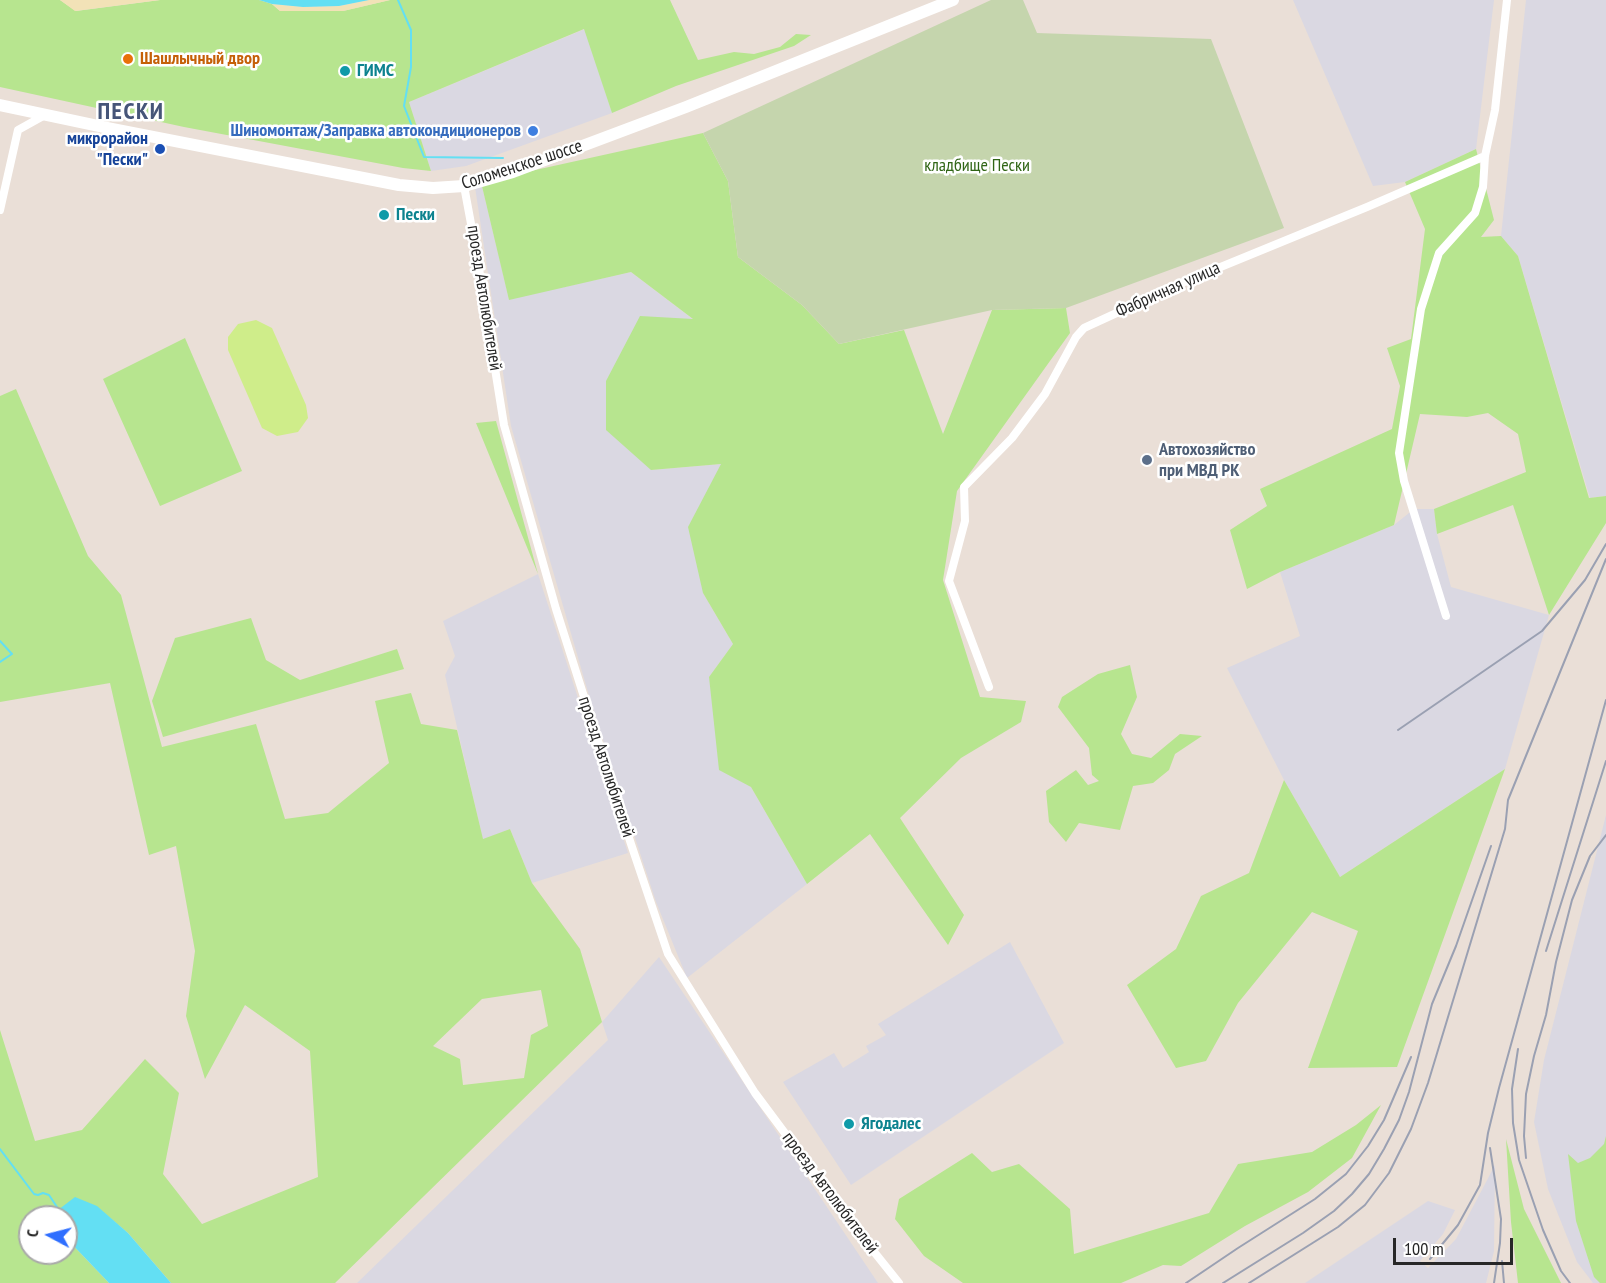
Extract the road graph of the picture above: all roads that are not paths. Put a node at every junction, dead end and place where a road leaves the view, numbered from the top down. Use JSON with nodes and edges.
{"nodes":[{"id":1,"x":953,"y":0,"type":"edge"},
{"id":2,"x":1507,"y":0,"type":"edge"},
{"id":3,"x":0,"y":105,"type":"edge"},
{"id":4,"x":45,"y":115,"type":"junction"},
{"id":5,"x":1485,"y":156,"type":"junction"},
{"id":6,"x":464,"y":186,"type":"junction"},
{"id":7,"x":0,"y":210,"type":"edge"},
{"id":8,"x":1446,"y":616,"type":"dead end"},
{"id":9,"x":989,"y":687,"type":"dead end"},
{"id":10,"x":899,"y":1283,"type":"edge"}],
"edges":[{"from":1,"to":6,"type":"main road","name":"Соломенское шоссе"},
{"from":2,"to":5,"type":"street"},
{"from":3,"to":4,"type":"main road","name":"Соломенское шоссе"},
{"from":4,"to":6,"type":"main road","name":"Соломенское шоссе"},
{"from":4,"to":7,"type":"street"},
{"from":5,"to":8,"type":"street"},
{"from":5,"to":9,"type":"street","name":"Фабричная улица"},
{"from":6,"to":10,"type":"street","name":"проезд Автолюбителей"}]}
